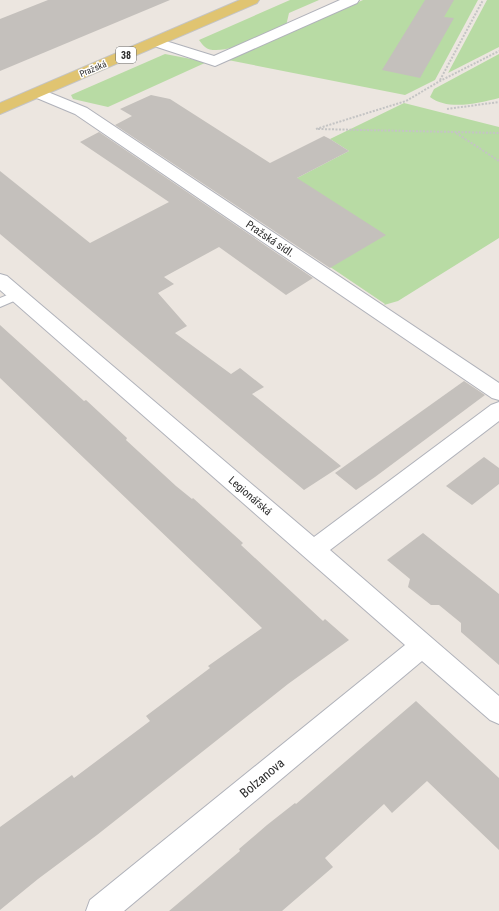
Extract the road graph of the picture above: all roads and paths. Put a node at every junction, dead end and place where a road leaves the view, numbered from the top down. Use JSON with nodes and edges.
{"nodes":[{"id":1,"x":252,"y":0,"type":"edge"},
{"id":2,"x":352,"y":0,"type":"edge"},
{"id":3,"x":483,"y":0,"type":"edge"},
{"id":4,"x":156,"y":42,"type":"junction"},
{"id":5,"x":499,"y":51,"type":"edge"},
{"id":6,"x":440,"y":81,"type":"junction"},
{"id":7,"x":38,"y":93,"type":"junction"},
{"id":8,"x":499,"y":102,"type":"edge"},
{"id":9,"x":0,"y":109,"type":"edge"},
{"id":10,"x":448,"y":109,"type":"dead end"},
{"id":11,"x":455,"y":132,"type":"junction"},
{"id":12,"x":499,"y":134,"type":"edge"},
{"id":13,"x":499,"y":161,"type":"edge"},
{"id":14,"x":0,"y":280,"type":"edge"},
{"id":15,"x":8,"y":299,"type":"edge"},
{"id":16,"x":499,"y":393,"type":"edge"},
{"id":17,"x":499,"y":410,"type":"edge"},
{"id":18,"x":313,"y":550,"type":"junction"},
{"id":19,"x":423,"y":645,"type":"junction"},
{"id":20,"x":499,"y":712,"type":"edge"},
{"id":21,"x":100,"y":911,"type":"edge"}],
"edges":[{"from":1,"to":4,"type":"main road","name":"Pražská","number":"38"},
{"from":2,"to":4,"type":"street"},
{"from":3,"to":6,"type":"path"},
{"from":4,"to":7,"type":"main road","name":"Pražská","number":"38"},
{"from":5,"to":6,"type":"path"},
{"from":6,"to":11,"type":"path"},
{"from":7,"to":9,"type":"main road","name":"Pražská","number":"38"},
{"from":7,"to":16,"type":"street","name":"Pražská sídl."},
{"from":8,"to":10,"type":"path"},
{"from":11,"to":12,"type":"path"},
{"from":11,"to":13,"type":"path"},
{"from":14,"to":15,"type":"street","name":"Legionářská"},
{"from":15,"to":18,"type":"street","name":"Legionářská"},
{"from":17,"to":18,"type":"street"},
{"from":18,"to":19,"type":"street","name":"Legionářská"},
{"from":19,"to":20,"type":"street","name":"Legionářská"},
{"from":19,"to":21,"type":"street","name":"Bolzanova"}]}
